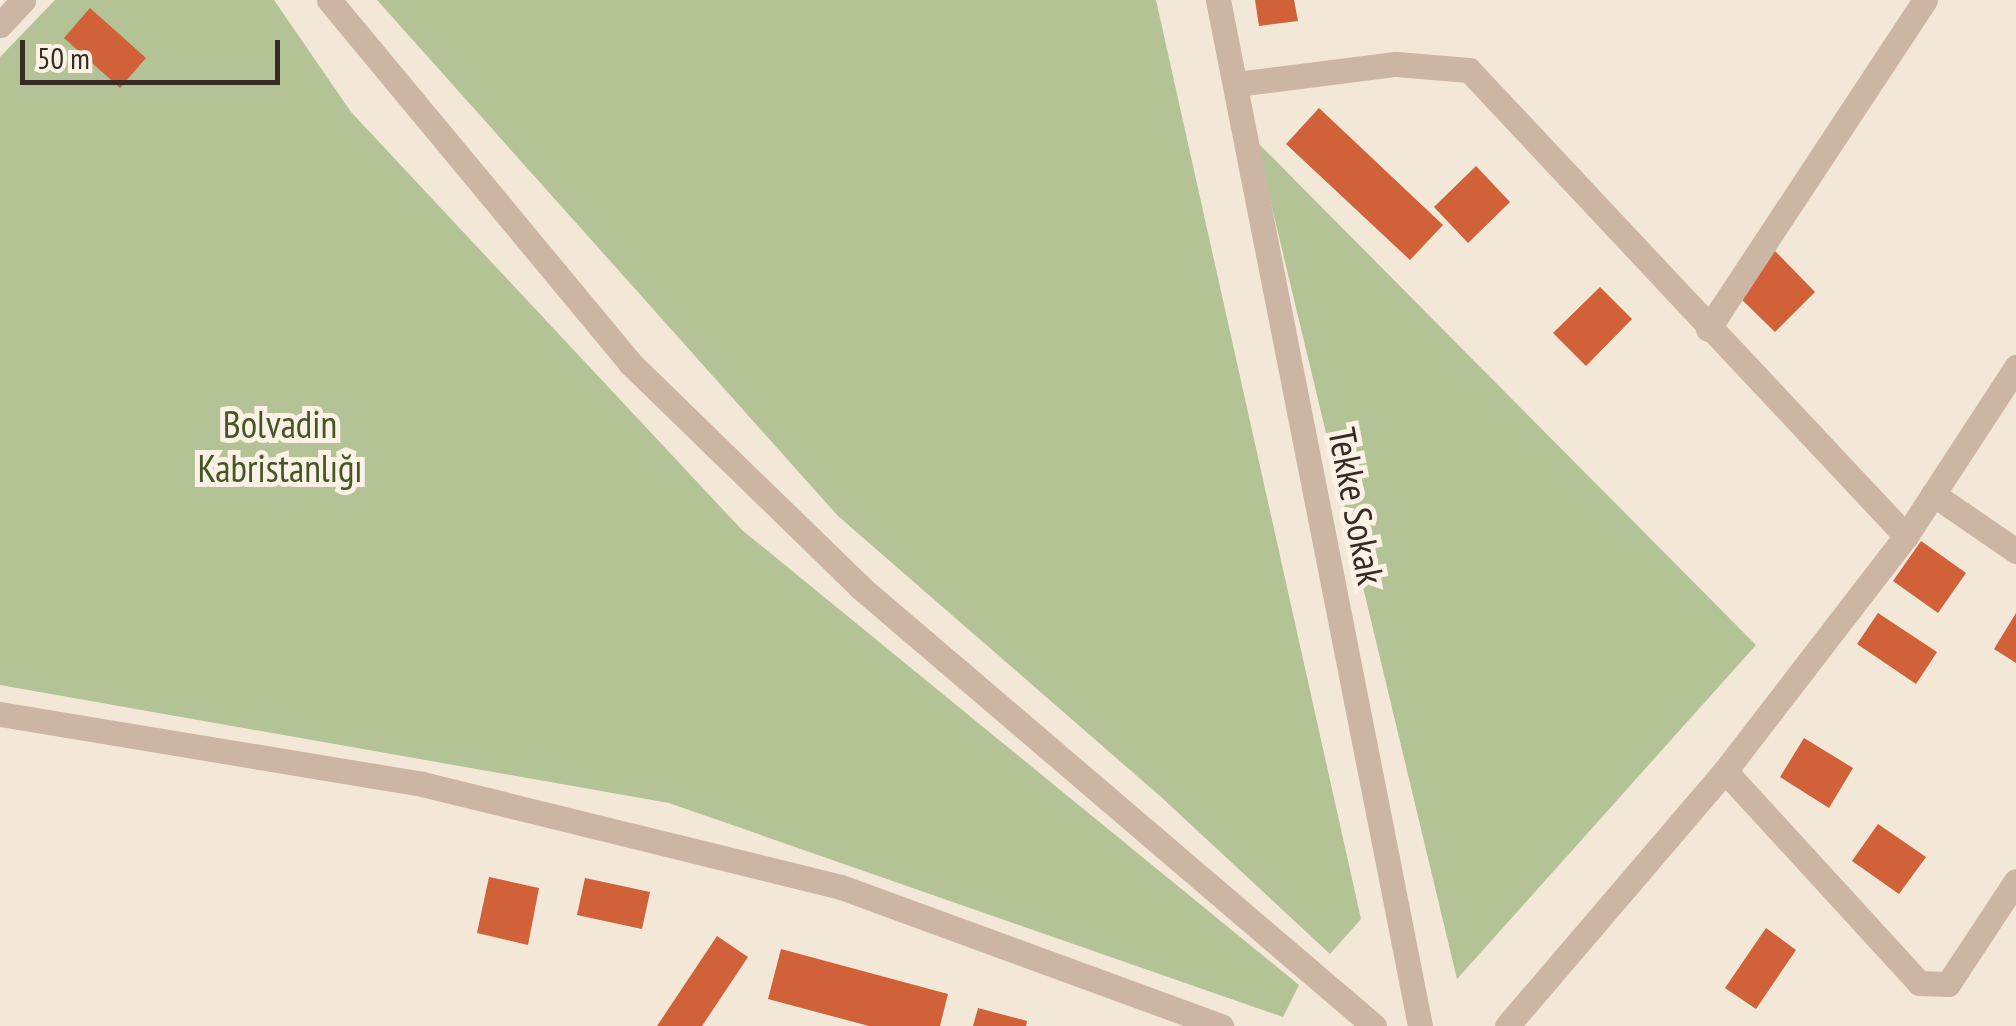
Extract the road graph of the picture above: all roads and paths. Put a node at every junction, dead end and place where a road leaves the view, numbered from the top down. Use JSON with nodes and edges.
{"nodes":[{"id":1,"x":22,"y":0,"type":"edge"},
{"id":2,"x":329,"y":0,"type":"edge"},
{"id":3,"x":1218,"y":0,"type":"edge"},
{"id":4,"x":1926,"y":0,"type":"edge"},
{"id":5,"x":0,"y":25,"type":"edge"},
{"id":6,"x":1237,"y":84,"type":"junction"},
{"id":7,"x":1708,"y":329,"type":"junction"},
{"id":8,"x":2016,"y":367,"type":"edge"},
{"id":9,"x":1933,"y":494,"type":"junction"},
{"id":10,"x":1906,"y":536,"type":"junction"},
{"id":11,"x":2016,"y":551,"type":"edge"},
{"id":12,"x":0,"y":714,"type":"edge"},
{"id":13,"x":1725,"y":771,"type":"junction"},
{"id":14,"x":2016,"y":881,"type":"edge"},
{"id":15,"x":1222,"y":1026,"type":"edge"},
{"id":16,"x":1374,"y":1026,"type":"edge"},
{"id":17,"x":1420,"y":1026,"type":"edge"},
{"id":18,"x":1507,"y":1026,"type":"edge"}],
"edges":[{"from":1,"to":5,"type":"street"},
{"from":2,"to":16,"type":"street"},
{"from":3,"to":6,"type":"street","name":"Tekke Sokak"},
{"from":4,"to":7,"type":"street"},
{"from":6,"to":7,"type":"street"},
{"from":6,"to":17,"type":"street","name":"Tekke Sokak"},
{"from":7,"to":10,"type":"street"},
{"from":8,"to":9,"type":"street"},
{"from":9,"to":10,"type":"street"},
{"from":9,"to":11,"type":"street"},
{"from":10,"to":13,"type":"street"},
{"from":12,"to":15,"type":"street"},
{"from":13,"to":14,"type":"street"},
{"from":13,"to":18,"type":"street"}]}
